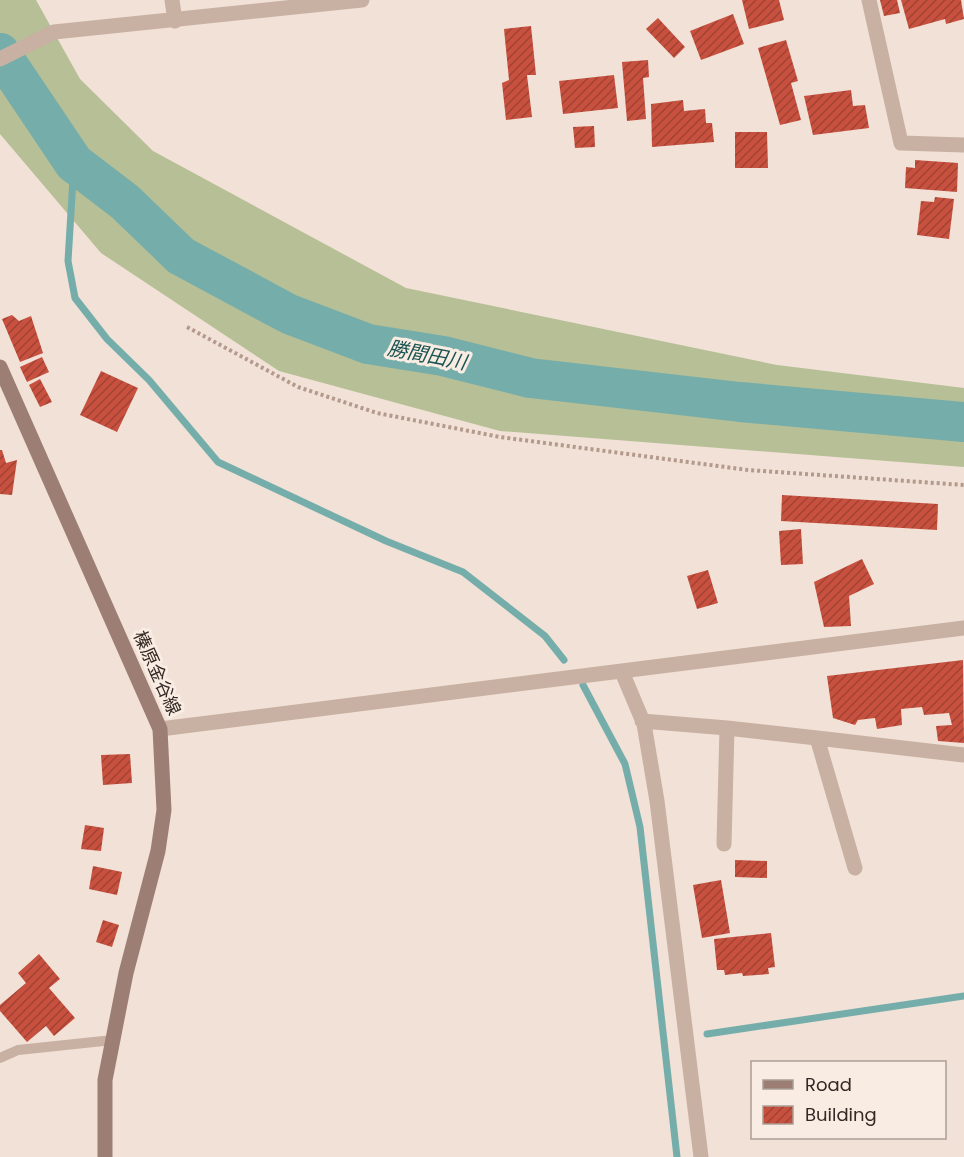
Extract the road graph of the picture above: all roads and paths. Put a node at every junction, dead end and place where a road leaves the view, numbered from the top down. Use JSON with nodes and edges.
{"nodes":[{"id":1,"x":172,"y":0,"type":"edge"},
{"id":2,"x":362,"y":0,"type":"edge"},
{"id":3,"x":869,"y":0,"type":"edge"},
{"id":4,"x":175,"y":21,"type":"junction"},
{"id":5,"x":0,"y":59,"type":"edge"},
{"id":6,"x":964,"y":145,"type":"edge"},
{"id":7,"x":187,"y":327,"type":"dead end"},
{"id":8,"x":0,"y":367,"type":"edge"},
{"id":9,"x":964,"y":485,"type":"edge"},
{"id":10,"x":964,"y":628,"type":"edge"},
{"id":11,"x":622,"y":672,"type":"junction"},
{"id":12,"x":642,"y":721,"type":"junction"},
{"id":13,"x":727,"y":728,"type":"junction"},
{"id":14,"x":160,"y":729,"type":"junction"},
{"id":15,"x":817,"y":738,"type":"junction"},
{"id":16,"x":964,"y":754,"type":"edge"},
{"id":17,"x":724,"y":844,"type":"dead end"},
{"id":18,"x":855,"y":868,"type":"dead end"},
{"id":19,"x":112,"y":1040,"type":"junction"},
{"id":20,"x":0,"y":1058,"type":"edge"},
{"id":21,"x":105,"y":1157,"type":"edge"},
{"id":22,"x":701,"y":1157,"type":"edge"}],
"edges":[{"from":1,"to":4,"type":"street"},
{"from":2,"to":4,"type":"street"},
{"from":3,"to":6,"type":"street"},
{"from":4,"to":5,"type":"street"},
{"from":7,"to":9,"type":"path"},
{"from":8,"to":14,"type":"main road","name":"榛原金谷線"},
{"from":10,"to":11,"type":"street"},
{"from":11,"to":12,"type":"street"},
{"from":11,"to":14,"type":"street"},
{"from":12,"to":13,"type":"street"},
{"from":12,"to":22,"type":"street"},
{"from":13,"to":15,"type":"street"},
{"from":13,"to":17,"type":"street"},
{"from":14,"to":19,"type":"main road","name":"榛原金谷線"},
{"from":15,"to":16,"type":"street"},
{"from":15,"to":18,"type":"street"},
{"from":19,"to":20,"type":"lane"},
{"from":19,"to":21,"type":"main road","name":"榛原金谷線"}]}
